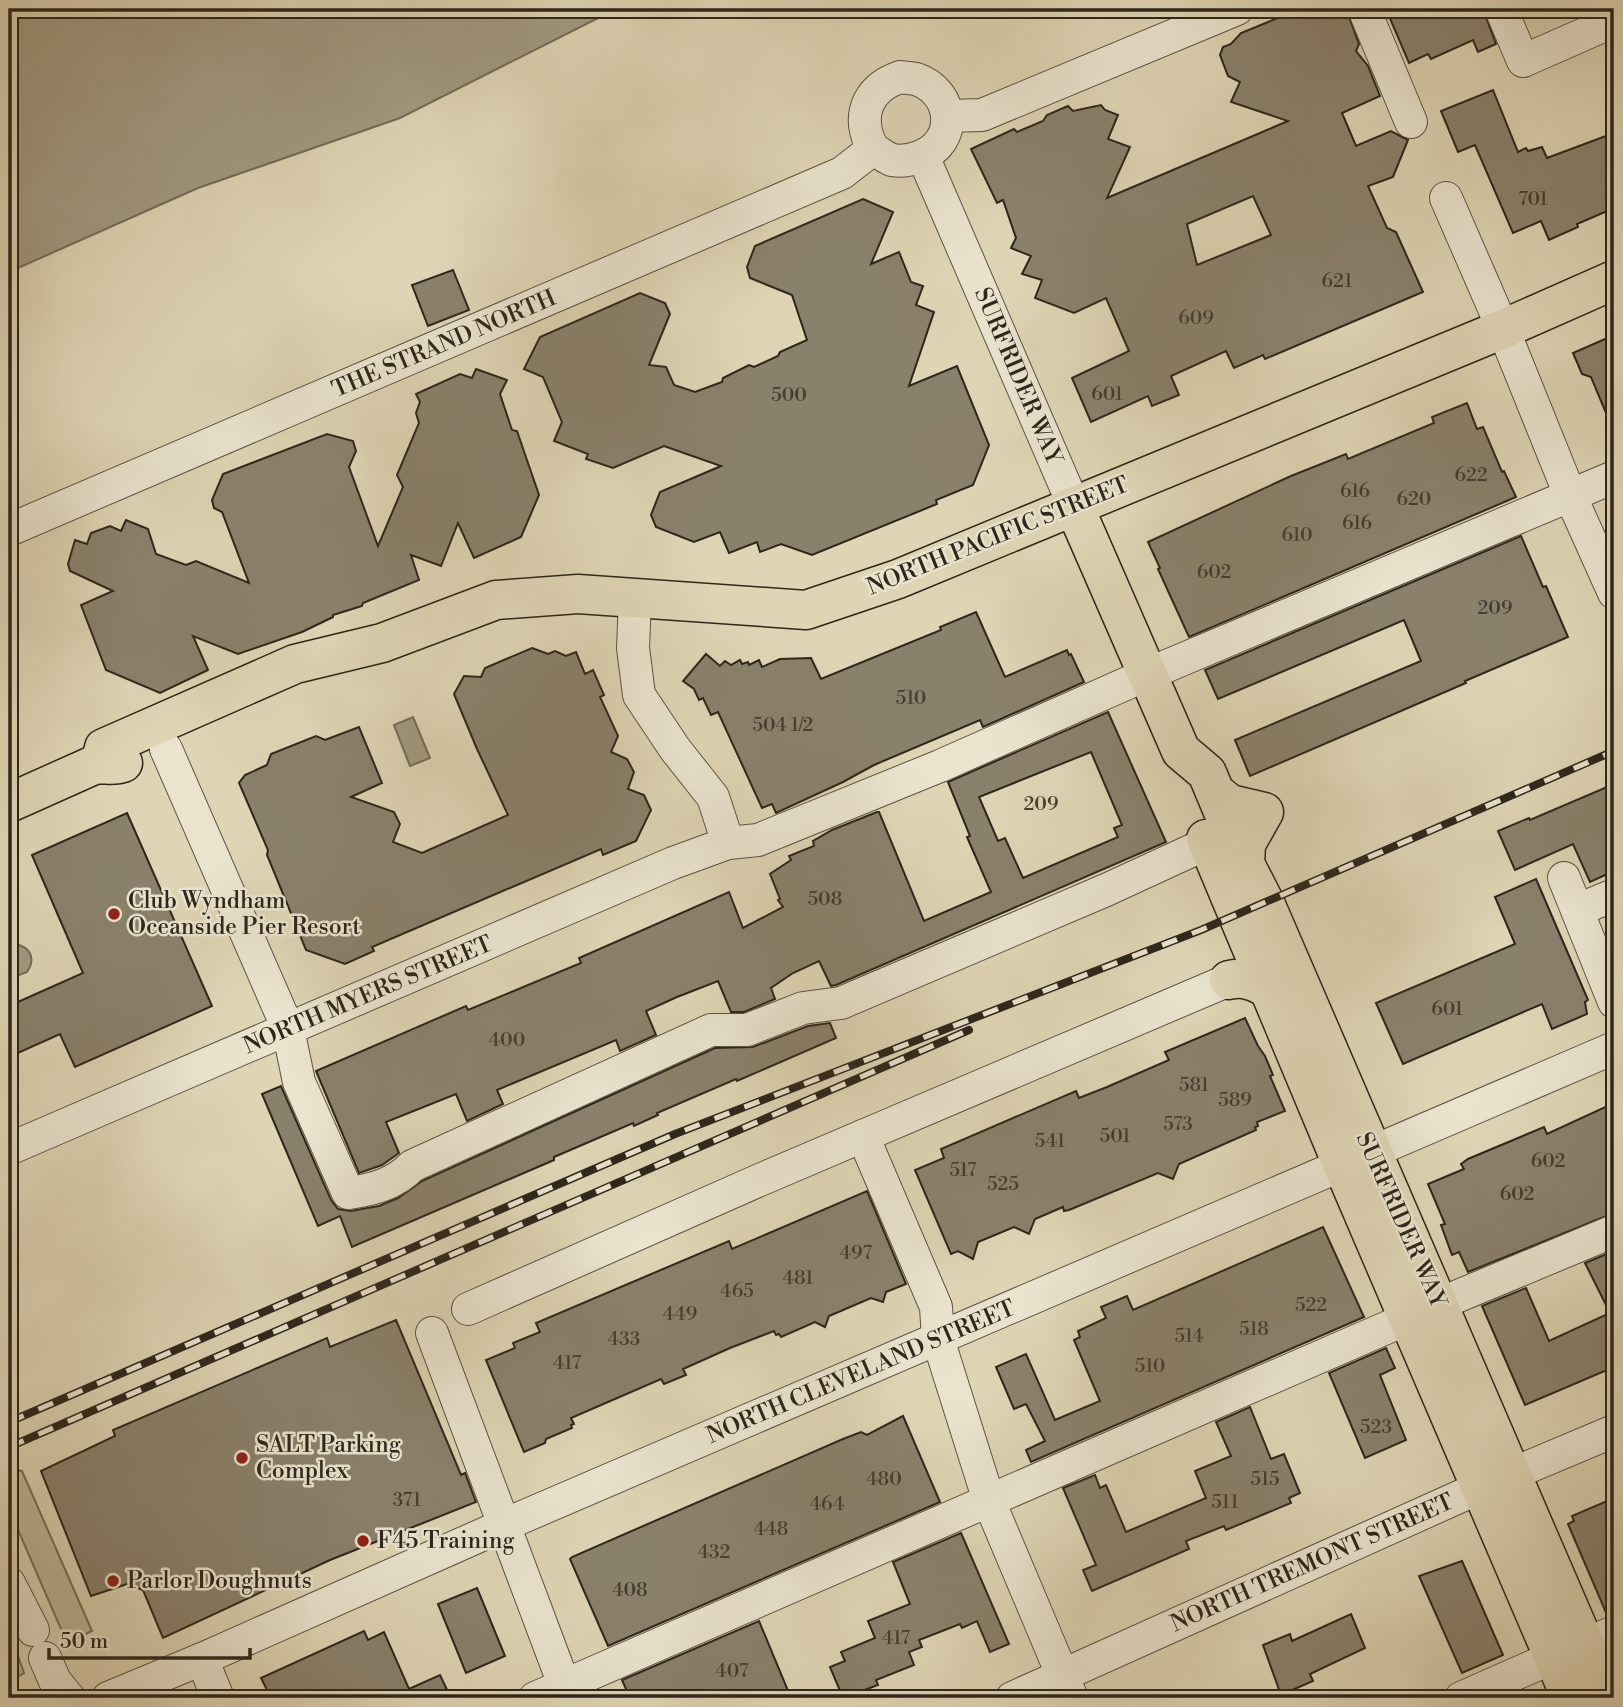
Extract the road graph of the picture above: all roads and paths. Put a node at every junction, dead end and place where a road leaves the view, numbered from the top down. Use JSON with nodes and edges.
{"nodes":[{"id":1,"x":1237,"y":9,"type":"edge"},
{"id":2,"x":1364,"y":9,"type":"edge"},
{"id":3,"x":1501,"y":9,"type":"edge"},
{"id":4,"x":1614,"y":21,"type":"edge"},
{"id":5,"x":948,"y":116,"type":"junction"},
{"id":6,"x":1411,"y":122,"type":"dead end"},
{"id":7,"x":873,"y":149,"type":"junction"},
{"id":8,"x":923,"y":156,"type":"junction"},
{"id":9,"x":1446,"y":198,"type":"dead end"},
{"id":10,"x":1614,"y":280,"type":"edge"},
{"id":11,"x":1503,"y":329,"type":"junction"},
{"id":12,"x":1614,"y":477,"type":"edge"},
{"id":13,"x":1570,"y":495,"type":"junction"},
{"id":14,"x":1074,"y":506,"type":"junction"},
{"id":15,"x":9,"y":530,"type":"edge"},
{"id":16,"x":1614,"y":593,"type":"edge"},
{"id":17,"x":635,"y":599,"type":"junction"},
{"id":18,"x":354,"y":651,"type":"junction"},
{"id":19,"x":1148,"y":674,"type":"junction"},
{"id":20,"x":166,"y":749,"type":"junction"},
{"id":21,"x":1181,"y":751,"type":"junction"},
{"id":22,"x":100,"y":764,"type":"junction"},
{"id":23,"x":9,"y":803,"type":"edge"},
{"id":24,"x":728,"y":843,"type":"junction"},
{"id":25,"x":1208,"y":843,"type":"junction"},
{"id":26,"x":1564,"y":878,"type":"dead end"},
{"id":27,"x":1614,"y":895,"type":"edge"},
{"id":28,"x":1578,"y":910,"type":"junction"},
{"id":29,"x":1229,"y":979,"type":"joint"},
{"id":30,"x":1270,"y":990,"type":"junction"},
{"id":31,"x":1614,"y":1002,"type":"edge"},
{"id":32,"x":288,"y":1029,"type":"junction"},
{"id":33,"x":1614,"y":1048,"type":"edge"},
{"id":34,"x":863,"y":1136,"type":"junction"},
{"id":35,"x":9,"y":1149,"type":"edge"},
{"id":36,"x":1356,"y":1158,"type":"junction"},
{"id":37,"x":1614,"y":1231,"type":"edge"},
{"id":38,"x":468,"y":1309,"type":"dead end"},
{"id":39,"x":1424,"y":1311,"type":"junction"},
{"id":40,"x":432,"y":1333,"type":"dead end"},
{"id":41,"x":938,"y":1339,"type":"junction"},
{"id":42,"x":1614,"y":1431,"type":"edge"},
{"id":43,"x":1496,"y":1480,"type":"junction"},
{"id":44,"x":989,"y":1501,"type":"junction"},
{"id":45,"x":503,"y":1525,"type":"junction"},
{"id":46,"x":9,"y":1583,"type":"edge"},
{"id":47,"x":33,"y":1630,"type":"dead end"},
{"id":48,"x":1584,"y":1645,"type":"edge"},
{"id":49,"x":45,"y":1658,"type":"dead end"},
{"id":50,"x":202,"y":1659,"type":"junction"},
{"id":51,"x":1067,"y":1687,"type":"edge"},
{"id":52,"x":567,"y":1692,"type":"edge"},
{"id":53,"x":69,"y":1698,"type":"edge"},
{"id":54,"x":108,"y":1698,"type":"edge"},
{"id":55,"x":218,"y":1698,"type":"edge"},
{"id":56,"x":535,"y":1698,"type":"edge"},
{"id":57,"x":1012,"y":1698,"type":"edge"},
{"id":58,"x":1461,"y":1698,"type":"edge"},
{"id":59,"x":1571,"y":1698,"type":"edge"},
{"id":60,"x":1608,"y":1698,"type":"edge"}],
"edges":[{"from":1,"to":5,"type":"street"},
{"from":2,"to":6,"type":"street"},
{"from":3,"to":4,"type":"street"},
{"from":5,"to":7,"type":"street"},
{"from":5,"to":8,"type":"street"},
{"from":7,"to":8,"type":"street"},
{"from":7,"to":15,"type":"street","name":"THE STRAND NORTH"},
{"from":8,"to":14,"type":"street","name":"SURFRIDER WAY"},
{"from":9,"to":11,"type":"street"},
{"from":10,"to":11,"type":"main road","name":"NORTH PACIFIC STREET"},
{"from":11,"to":13,"type":"street"},
{"from":11,"to":14,"type":"main road","name":"NORTH PACIFIC STREET"},
{"from":12,"to":13,"type":"street","name":"NORTH MYERS STREET"},
{"from":13,"to":16,"type":"street"},
{"from":13,"to":19,"type":"street","name":"NORTH MYERS STREET"},
{"from":14,"to":17,"type":"main road","name":"NORTH PACIFIC STREET"},
{"from":14,"to":19,"type":"main road","name":"SURFRIDER WAY"},
{"from":17,"to":18,"type":"main road","name":"NORTH PACIFIC STREET"},
{"from":17,"to":24,"type":"street"},
{"from":18,"to":20,"type":"main road","name":"NORTH PACIFIC STREET"},
{"from":18,"to":22,"type":"main road","name":"NORTH PACIFIC STREET"},
{"from":19,"to":21,"type":"main road","name":"SURFRIDER WAY"},
{"from":19,"to":24,"type":"street","name":"NORTH MYERS STREET"},
{"from":20,"to":22,"type":"main road","name":"NORTH PACIFIC STREET"},
{"from":20,"to":32,"type":"street"},
{"from":21,"to":25,"type":"main road","name":"SURFRIDER WAY"},
{"from":21,"to":36,"type":"main road","name":"SURFRIDER WAY"},
{"from":22,"to":23,"type":"main road","name":"NORTH PACIFIC STREET"},
{"from":24,"to":32,"type":"street","name":"NORTH MYERS STREET"},
{"from":25,"to":30,"type":"main road","name":"SURFRIDER WAY"},
{"from":25,"to":32,"type":"street"},
{"from":26,"to":28,"type":"street"},
{"from":27,"to":28,"type":"street"},
{"from":28,"to":31,"type":"street"},
{"from":29,"to":30,"type":"main road"},
{"from":29,"to":34,"type":"street"},
{"from":30,"to":36,"type":"main road","name":"SURFRIDER WAY"},
{"from":32,"to":35,"type":"street","name":"NORTH MYERS STREET"},
{"from":33,"to":36,"type":"street","name":"NORTH CLEVELAND STREET"},
{"from":34,"to":38,"type":"street"},
{"from":34,"to":41,"type":"street"},
{"from":36,"to":39,"type":"main road","name":"SURFRIDER WAY"},
{"from":36,"to":41,"type":"street","name":"NORTH CLEVELAND STREET"},
{"from":37,"to":39,"type":"street"},
{"from":39,"to":43,"type":"main road","name":"SURFRIDER WAY"},
{"from":39,"to":44,"type":"street"},
{"from":40,"to":45,"type":"street"},
{"from":41,"to":44,"type":"street"},
{"from":41,"to":45,"type":"street","name":"NORTH CLEVELAND STREET"},
{"from":42,"to":43,"type":"street","name":"NORTH TREMONT STREET"},
{"from":43,"to":48,"type":"main road","name":"SURFRIDER WAY"},
{"from":43,"to":51,"type":"street","name":"NORTH TREMONT STREET"},
{"from":44,"to":51,"type":"street"},
{"from":44,"to":52,"type":"street"},
{"from":45,"to":50,"type":"street","name":"NORTH CLEVELAND STREET"},
{"from":45,"to":52,"type":"street"},
{"from":46,"to":47,"type":"street"},
{"from":48,"to":58,"type":"street"},
{"from":48,"to":59,"type":"main road","name":"SURFRIDER WAY"},
{"from":48,"to":60,"type":"main road","name":"SURFRIDER WAY"},
{"from":49,"to":53,"type":"street"},
{"from":50,"to":54,"type":"street","name":"NORTH CLEVELAND STREET"},
{"from":50,"to":55,"type":"street"},
{"from":51,"to":57,"type":"street","name":"NORTH TREMONT STREET"},
{"from":52,"to":56,"type":"street"}]}
